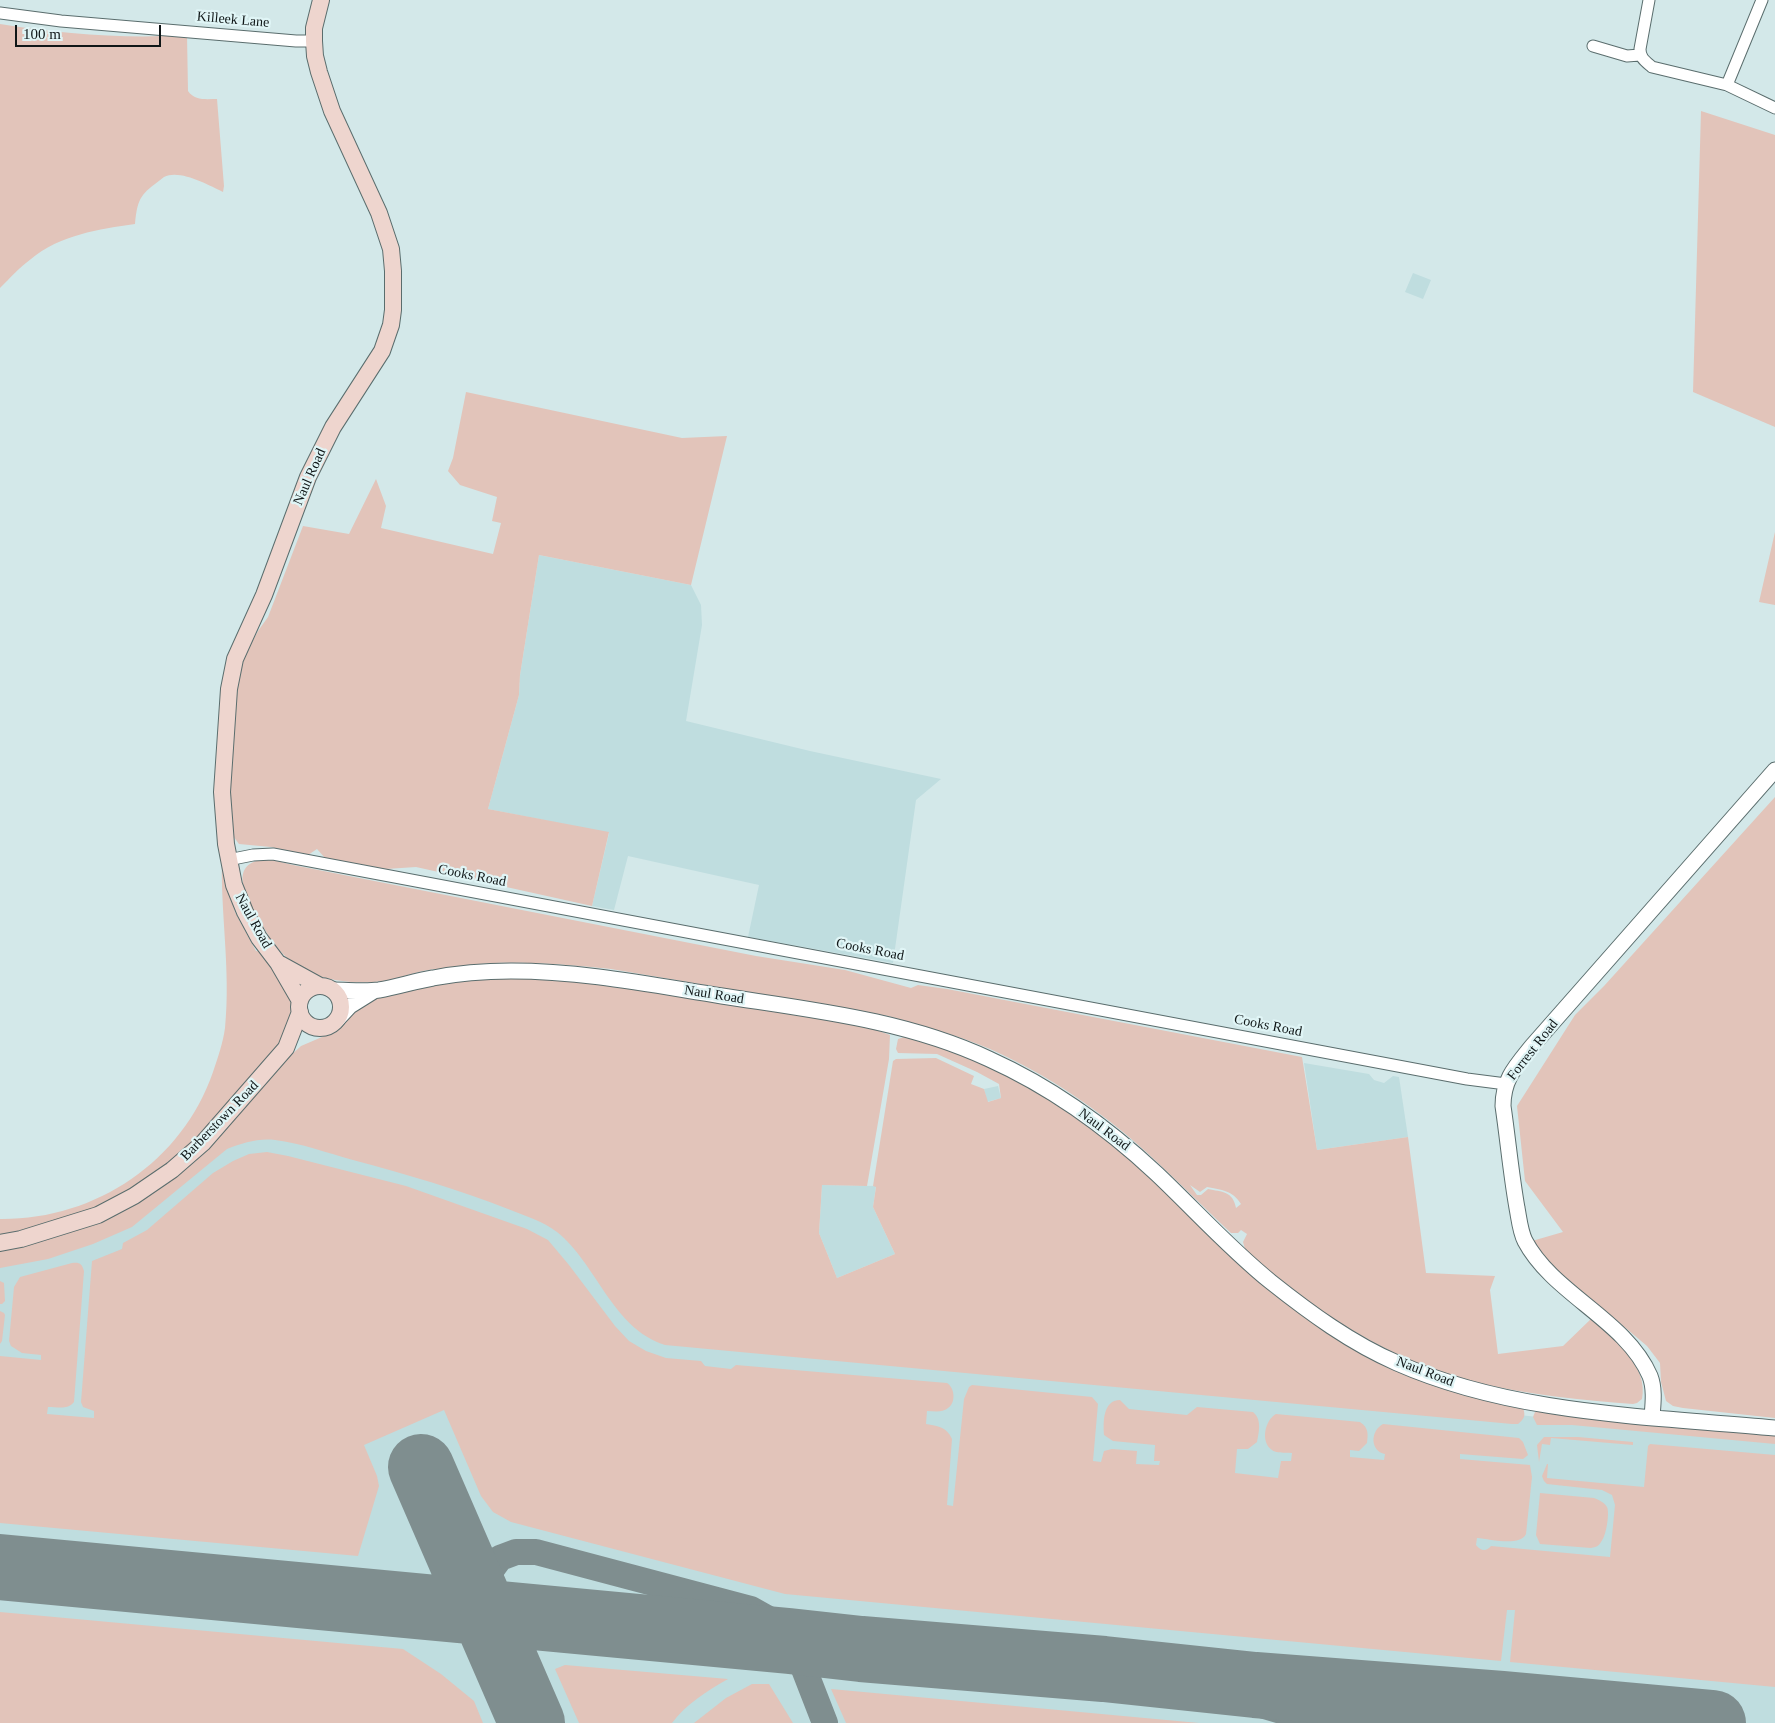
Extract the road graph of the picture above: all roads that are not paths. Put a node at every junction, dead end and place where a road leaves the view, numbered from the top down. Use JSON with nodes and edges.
{"nodes":[{"id":1,"x":320,"y":0,"type":"edge"},
{"id":2,"x":1649,"y":0,"type":"edge"},
{"id":3,"x":1762,"y":0,"type":"edge"},
{"id":4,"x":0,"y":13,"type":"edge"},
{"id":5,"x":314,"y":40,"type":"junction"},
{"id":6,"x":1593,"y":46,"type":"dead end"},
{"id":7,"x":1640,"y":55,"type":"junction"},
{"id":8,"x":1727,"y":85,"type":"junction"},
{"id":9,"x":1775,"y":108,"type":"edge"},
{"id":10,"x":1775,"y":770,"type":"edge"},
{"id":11,"x":228,"y":860,"type":"junction"},
{"id":12,"x":278,"y":963,"type":"junction"},
{"id":13,"x":326,"y":988,"type":"junction"},
{"id":14,"x":376,"y":990,"type":"junction"},
{"id":15,"x":300,"y":1006,"type":"junction"},
{"id":16,"x":336,"y":1020,"type":"junction"},
{"id":17,"x":317,"y":1028,"type":"junction"},
{"id":18,"x":286,"y":1048,"type":"junction"},
{"id":19,"x":1506,"y":1084,"type":"junction"},
{"id":20,"x":0,"y":1243,"type":"edge"},
{"id":21,"x":1652,"y":1417,"type":"junction"},
{"id":22,"x":1775,"y":1428,"type":"edge"}],
"edges":[{"from":1,"to":5,"type":"main road","name":"Naul Road"},
{"from":2,"to":7,"type":"street"},
{"from":3,"to":8,"type":"street"},
{"from":4,"to":5,"type":"street","name":"Killeek Lane"},
{"from":5,"to":11,"type":"main road","name":"Naul Road"},
{"from":6,"to":7,"type":"street"},
{"from":7,"to":8,"type":"street"},
{"from":8,"to":9,"type":"street"},
{"from":10,"to":19,"type":"street","name":"Forrest Road"},
{"from":11,"to":12,"type":"main road","name":"Naul Road"},
{"from":11,"to":19,"type":"street","name":"Cooks Road"},
{"from":12,"to":13,"type":"main road","name":"Naul Road"},
{"from":12,"to":15,"type":"main road","name":"Naul Road"},
{"from":13,"to":14,"type":"street","name":"Naul Road"},
{"from":13,"to":15,"type":"main road"},
{"from":13,"to":16,"type":"main road"},
{"from":14,"to":16,"type":"street","name":"Naul Road"},
{"from":14,"to":21,"type":"street","name":"Naul Road"},
{"from":15,"to":17,"type":"main road"},
{"from":15,"to":18,"type":"main road","name":"Barberstown Road"},
{"from":16,"to":17,"type":"main road"},
{"from":17,"to":18,"type":"main road"},
{"from":18,"to":20,"type":"main road","name":"Barberstown Road"},
{"from":19,"to":21,"type":"street","name":"Forrest Road"},
{"from":21,"to":22,"type":"street","name":"Naul Road"}]}
